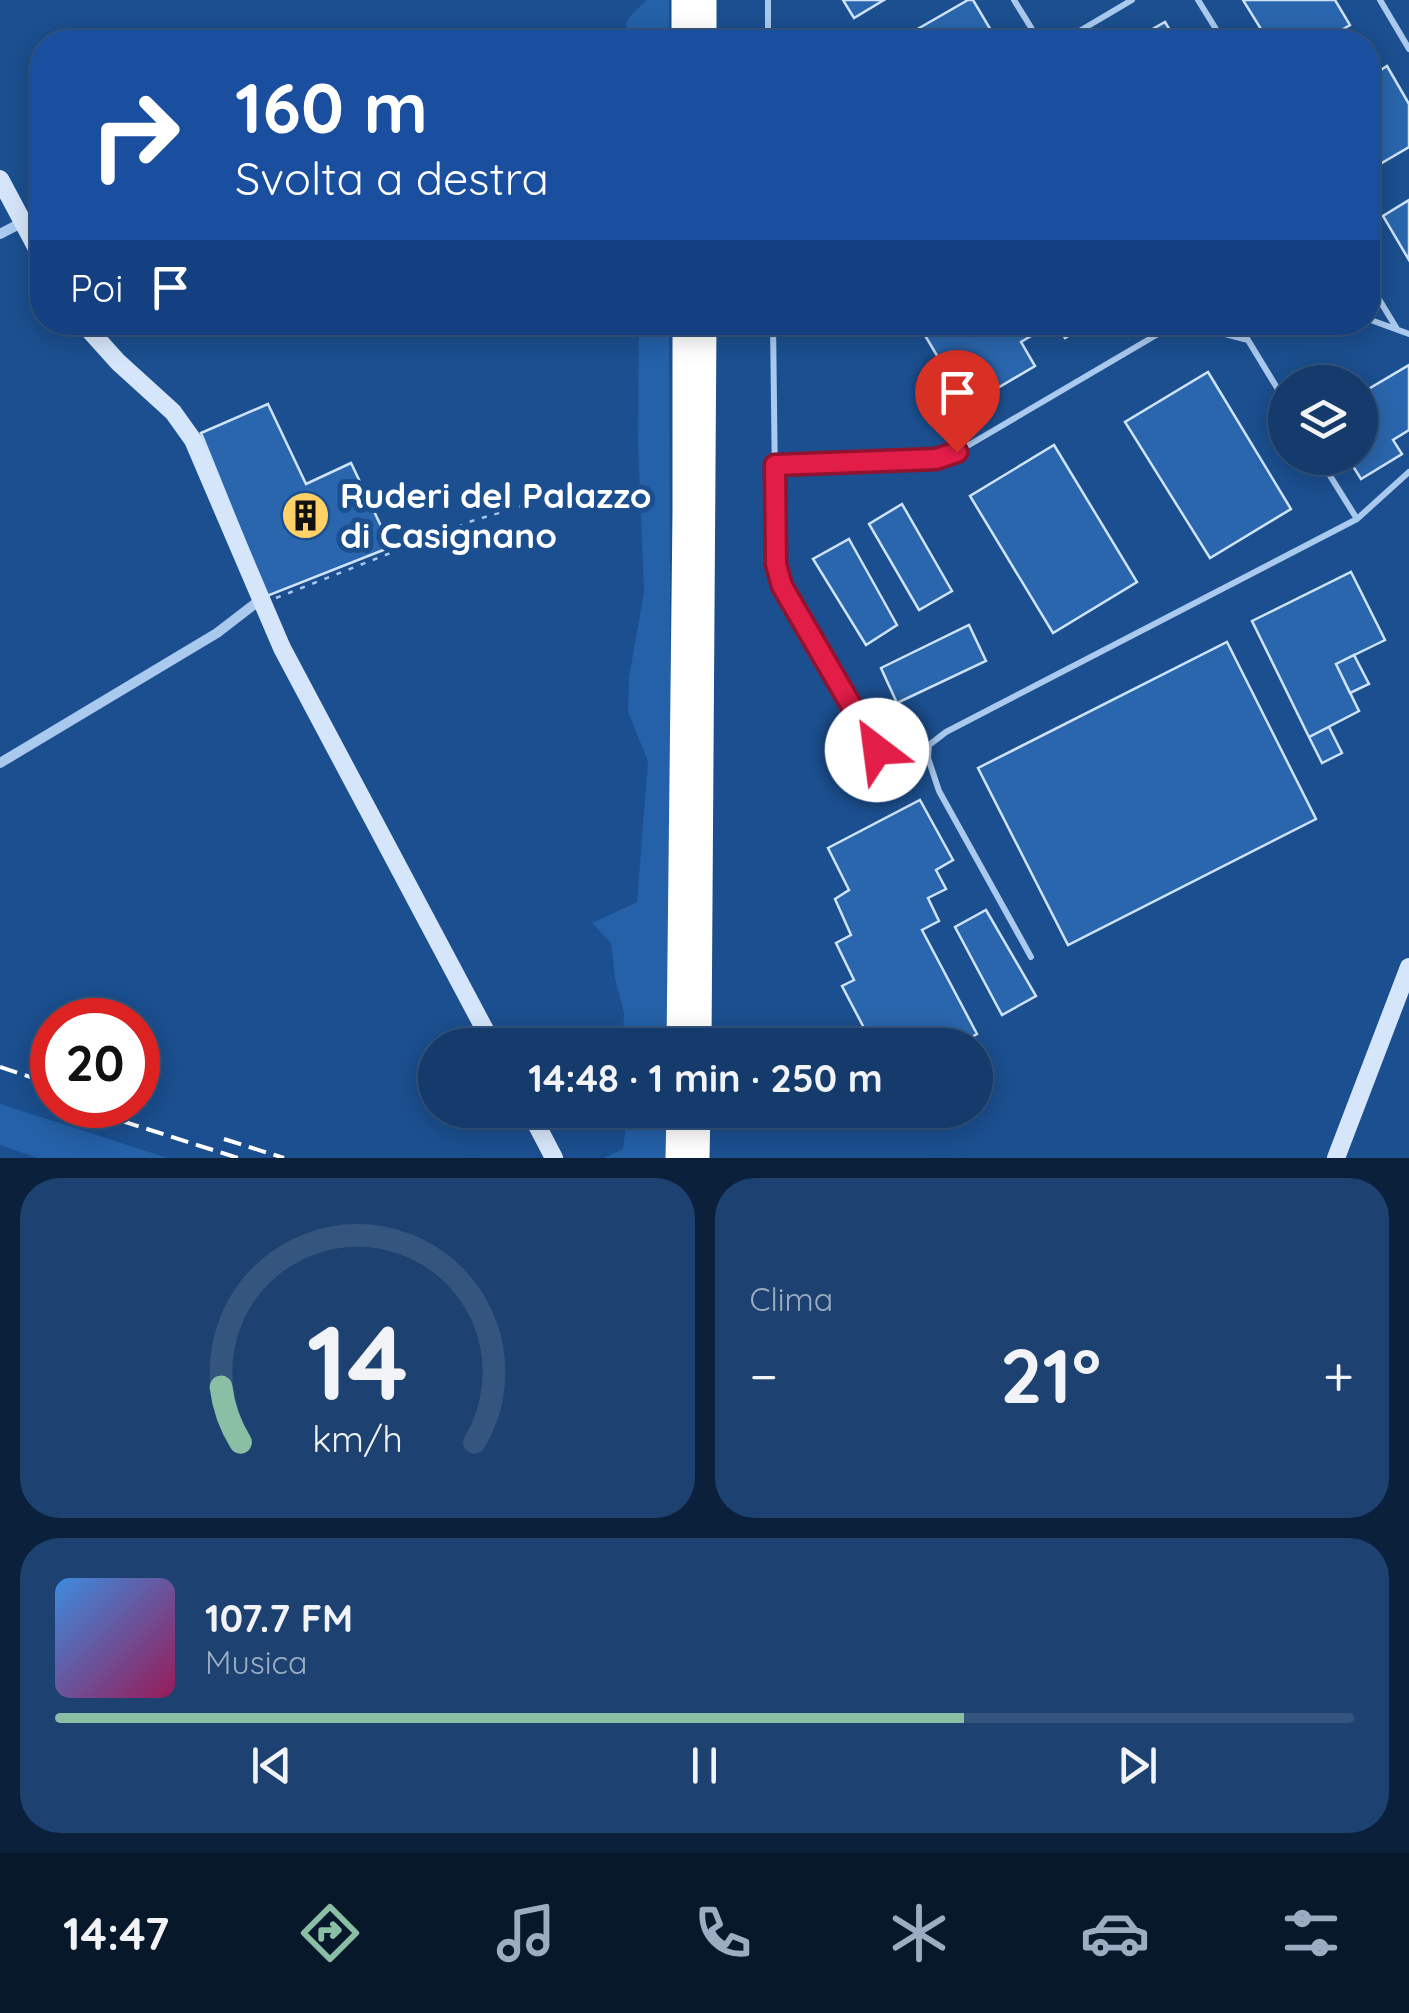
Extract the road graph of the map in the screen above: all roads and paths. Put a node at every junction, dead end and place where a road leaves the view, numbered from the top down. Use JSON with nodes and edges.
{"nodes":[{"id":1,"x":684,"y":0,"type":"edge"},
{"id":2,"x":704,"y":0,"type":"edge"},
{"id":3,"x":768,"y":0,"type":"edge"},
{"id":4,"x":1014,"y":0,"type":"edge"},
{"id":5,"x":1132,"y":0,"type":"edge"},
{"id":6,"x":1198,"y":0,"type":"edge"},
{"id":7,"x":1380,"y":0,"type":"edge"},
{"id":8,"x":684,"y":30,"type":"edge"},
{"id":9,"x":704,"y":30,"type":"edge"},
{"id":10,"x":768,"y":30,"type":"edge"},
{"id":11,"x":1033,"y":30,"type":"edge"},
{"id":12,"x":1082,"y":30,"type":"edge"},
{"id":13,"x":1217,"y":30,"type":"edge"},
{"id":14,"x":1409,"y":49,"type":"edge"},
{"id":15,"x":0,"y":179,"type":"edge"},
{"id":16,"x":23,"y":222,"type":"junction"},
{"id":17,"x":0,"y":234,"type":"edge"},
{"id":18,"x":30,"y":235,"type":"edge"},
{"id":19,"x":1380,"y":302,"type":"edge"},
{"id":20,"x":1380,"y":323,"type":"edge"},
{"id":21,"x":1396,"y":329,"type":"junction"},
{"id":22,"x":1409,"y":334,"type":"edge"},
{"id":23,"x":94,"y":335,"type":"edge"},
{"id":24,"x":685,"y":335,"type":"edge"},
{"id":25,"x":704,"y":335,"type":"edge"},
{"id":26,"x":772,"y":335,"type":"edge"},
{"id":27,"x":1155,"y":335,"type":"edge"},
{"id":28,"x":1229,"y":335,"type":"edge"},
{"id":29,"x":1245,"y":335,"type":"edge"},
{"id":30,"x":1248,"y":340,"type":"junction"},
{"id":31,"x":1268,"y":373,"type":"edge"},
{"id":32,"x":775,"y":465,"type":"junction"},
{"id":33,"x":1409,"y":472,"type":"edge"},
{"id":34,"x":1330,"y":475,"type":"edge"},
{"id":35,"x":528,"y":504,"type":"dead end"},
{"id":36,"x":1357,"y":520,"type":"junction"},
{"id":37,"x":260,"y":600,"type":"junction"},
{"id":38,"x":928,"y":758,"type":"junction"},
{"id":39,"x":0,"y":762,"type":"edge"},
{"id":40,"x":1032,"y":957,"type":"dead end"},
{"id":41,"x":1409,"y":967,"type":"edge"},
{"id":42,"x":484,"y":1028,"type":"edge"},
{"id":43,"x":680,"y":1028,"type":"edge"},
{"id":44,"x":699,"y":1028,"type":"edge"},
{"id":45,"x":538,"y":1128,"type":"edge"},
{"id":46,"x":679,"y":1128,"type":"edge"},
{"id":47,"x":698,"y":1128,"type":"edge"},
{"id":48,"x":554,"y":1158,"type":"edge"},
{"id":49,"x":678,"y":1158,"type":"edge"},
{"id":50,"x":697,"y":1158,"type":"edge"},
{"id":51,"x":1336,"y":1158,"type":"edge"}],
"edges":[{"from":1,"to":8,"type":"highway"},
{"from":2,"to":9,"type":"highway"},
{"from":3,"to":10,"type":"lane"},
{"from":4,"to":11,"type":"lane"},
{"from":5,"to":12,"type":"lane"},
{"from":6,"to":13,"type":"lane"},
{"from":7,"to":14,"type":"lane"},
{"from":15,"to":16,"type":"street"},
{"from":16,"to":17,"type":"street"},
{"from":16,"to":18,"type":"street"},
{"from":19,"to":21,"type":"lane"},
{"from":20,"to":21,"type":"lane"},
{"from":21,"to":22,"type":"lane"},
{"from":23,"to":37,"type":"street"},
{"from":24,"to":43,"type":"highway"},
{"from":25,"to":44,"type":"highway"},
{"from":26,"to":32,"type":"lane"},
{"from":27,"to":32,"type":"lane"},
{"from":28,"to":30,"type":"lane"},
{"from":29,"to":30,"type":"lane"},
{"from":30,"to":31,"type":"lane"},
{"from":32,"to":38,"type":"lane"},
{"from":33,"to":36,"type":"lane"},
{"from":34,"to":36,"type":"lane"},
{"from":35,"to":37,"type":"path"},
{"from":36,"to":38,"type":"lane"},
{"from":37,"to":39,"type":"street"},
{"from":37,"to":42,"type":"street"},
{"from":38,"to":40,"type":"lane"},
{"from":41,"to":51,"type":"street"},
{"from":45,"to":48,"type":"street"},
{"from":46,"to":49,"type":"highway"},
{"from":47,"to":50,"type":"highway"}]}
